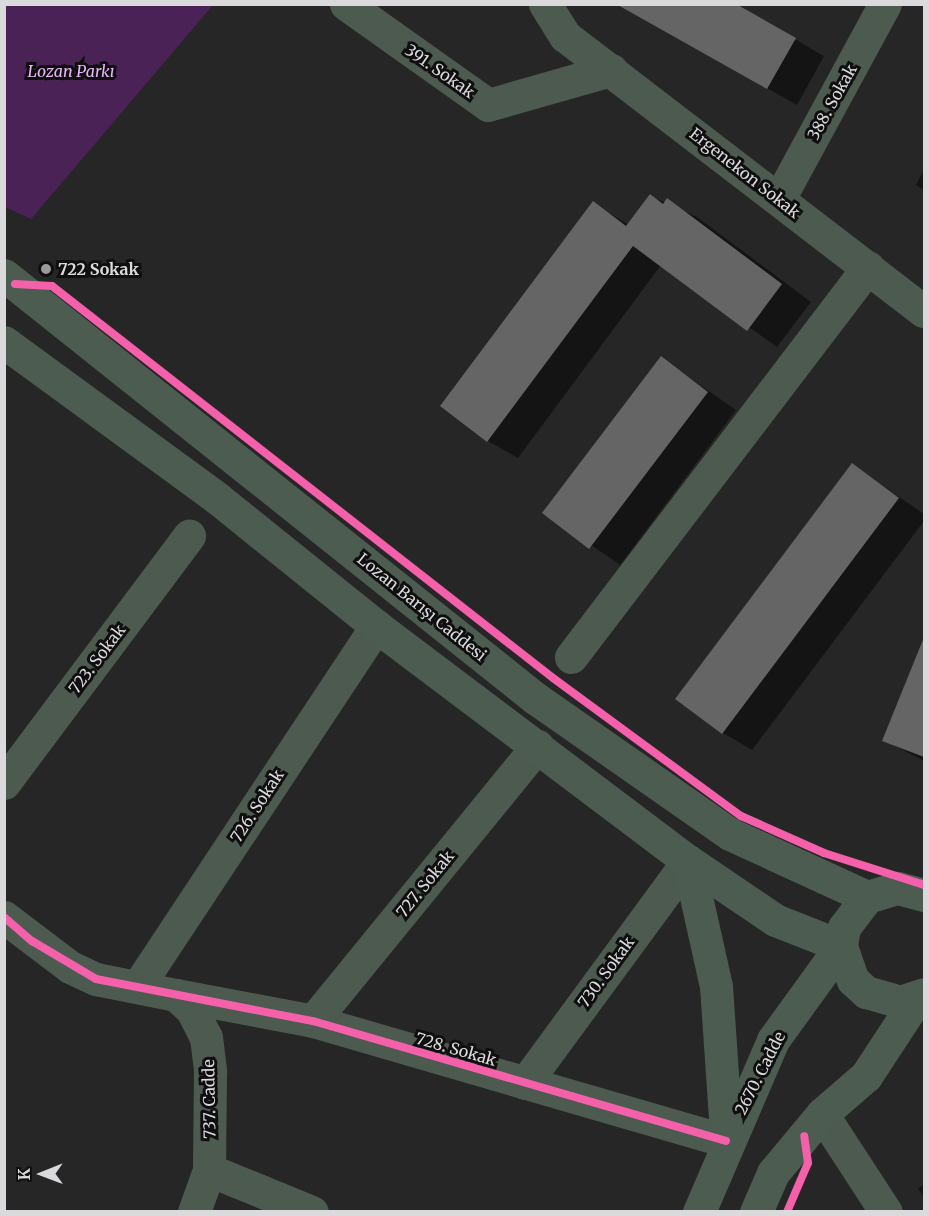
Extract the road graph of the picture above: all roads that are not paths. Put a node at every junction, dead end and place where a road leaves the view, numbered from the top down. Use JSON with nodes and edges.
{"nodes":[{"id":1,"x":345,"y":4,"type":"edge"},
{"id":2,"x":545,"y":4,"type":"edge"},
{"id":3,"x":885,"y":4,"type":"edge"},
{"id":4,"x":611,"y":70,"type":"junction"},
{"id":5,"x":779,"y":199,"type":"junction"},
{"id":6,"x":868,"y":267,"type":"junction"},
{"id":7,"x":4,"y":275,"type":"edge"},
{"id":8,"x":924,"y":311,"type":"edge"},
{"id":9,"x":4,"y":342,"type":"edge"},
{"id":10,"x":189,"y":536,"type":"dead end"},
{"id":11,"x":376,"y":626,"type":"junction"},
{"id":12,"x":571,"y":657,"type":"dead end"},
{"id":13,"x":537,"y":746,"type":"junction"},
{"id":14,"x":4,"y":783,"type":"edge"},
{"id":15,"x":688,"y":861,"type":"junction"},
{"id":16,"x":924,"y":895,"type":"edge"},
{"id":17,"x":867,"y":897,"type":"junction"},
{"id":18,"x":4,"y":916,"type":"edge"},
{"id":19,"x":841,"y":946,"type":"junction"},
{"id":20,"x":138,"y":986,"type":"junction"},
{"id":21,"x":176,"y":995,"type":"junction"},
{"id":22,"x":922,"y":997,"type":"edge"},
{"id":23,"x":313,"y":1021,"type":"junction"},
{"id":24,"x":525,"y":1083,"type":"junction"},
{"id":25,"x":822,"y":1114,"type":"junction"},
{"id":26,"x":726,"y":1141,"type":"junction"},
{"id":27,"x":209,"y":1170,"type":"junction"},
{"id":28,"x":194,"y":1212,"type":"edge"},
{"id":29,"x":312,"y":1212,"type":"edge"},
{"id":30,"x":699,"y":1212,"type":"edge"},
{"id":31,"x":756,"y":1212,"type":"edge"},
{"id":32,"x":886,"y":1212,"type":"edge"}],
"edges":[{"from":1,"to":4,"type":"street","name":"391. Sokak"},
{"from":2,"to":4,"type":"street","name":"Ergenekon Sokak"},
{"from":3,"to":5,"type":"street","name":"388. Sokak"},
{"from":4,"to":5,"type":"street","name":"Ergenekon Sokak"},
{"from":5,"to":6,"type":"street","name":"Ergenekon Sokak"},
{"from":6,"to":8,"type":"street","name":"Ergenekon Sokak"},
{"from":6,"to":12,"type":"street"},
{"from":7,"to":17,"type":"main road","name":"Lozan Barışı Caddesi"},
{"from":9,"to":11,"type":"main road"},
{"from":10,"to":14,"type":"street","name":"723. Sokak"},
{"from":11,"to":13,"type":"main road"},
{"from":11,"to":20,"type":"street","name":"726. Sokak"},
{"from":13,"to":15,"type":"main road"},
{"from":13,"to":23,"type":"street","name":"727. Sokak"},
{"from":15,"to":19,"type":"main road"},
{"from":15,"to":24,"type":"street","name":"730. Sokak"},
{"from":15,"to":26,"type":"main road"},
{"from":16,"to":17,"type":"main road"},
{"from":17,"to":19,"type":"main road"},
{"from":18,"to":20,"type":"street","name":"728. Sokak"},
{"from":19,"to":22,"type":"main road"},
{"from":19,"to":26,"type":"main road","name":"2670. Cadde"},
{"from":20,"to":21,"type":"street","name":"728. Sokak"},
{"from":21,"to":23,"type":"street","name":"728. Sokak"},
{"from":21,"to":27,"type":"street","name":"737. Cadde"},
{"from":22,"to":25,"type":"main road"},
{"from":23,"to":24,"type":"street","name":"728. Sokak"},
{"from":24,"to":26,"type":"street","name":"728. Sokak"},
{"from":25,"to":31,"type":"main road"},
{"from":25,"to":32,"type":"street"},
{"from":26,"to":30,"type":"main road","name":"2670. Cadde"},
{"from":27,"to":28,"type":"street","name":"737. Cadde"},
{"from":27,"to":29,"type":"street"}]}
